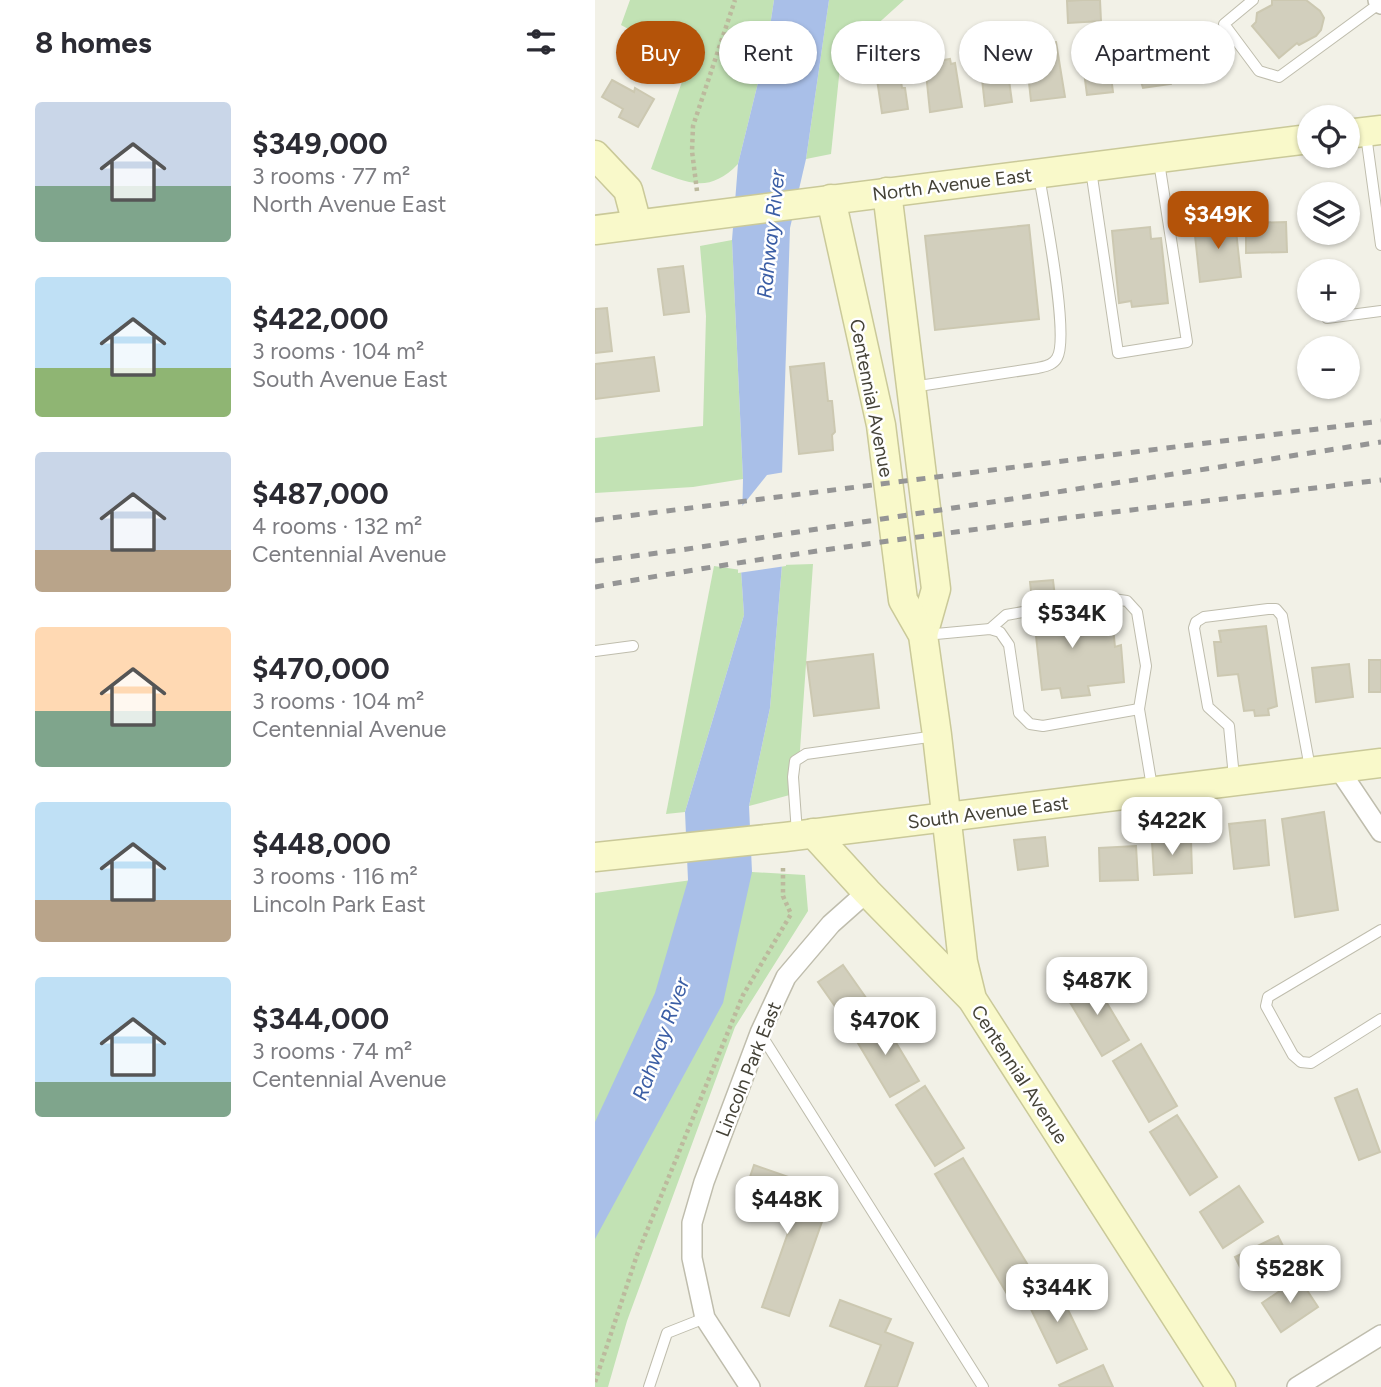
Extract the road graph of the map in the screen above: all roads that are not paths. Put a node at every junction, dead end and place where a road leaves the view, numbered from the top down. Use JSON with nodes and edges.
{"nodes":[{"id":1,"x":1253,"y":0,"type":"edge"},
{"id":2,"x":1380,"y":2,"type":"edge"},
{"id":3,"x":1365,"y":132,"type":"edge"},
{"id":4,"x":1297,"y":141,"type":"edge"},
{"id":5,"x":595,"y":155,"type":"edge"},
{"id":6,"x":1158,"y":158,"type":"junction"},
{"id":7,"x":1090,"y":166,"type":"junction"},
{"id":8,"x":1039,"y":173,"type":"junction"},
{"id":9,"x":887,"y":192,"type":"junction"},
{"id":10,"x":819,"y":201,"type":"junction"},
{"id":11,"x":637,"y":224,"type":"junction"},
{"id":12,"x":595,"y":230,"type":"edge"},
{"id":13,"x":1381,"y":245,"type":"edge"},
{"id":14,"x":1381,"y":311,"type":"edge"},
{"id":15,"x":1360,"y":314,"type":"edge"},
{"id":16,"x":911,"y":387,"type":"junction"},
{"id":17,"x":1056,"y":608,"type":"dead end"},
{"id":18,"x":1034,"y":610,"type":"dead end"},
{"id":19,"x":990,"y":629,"type":"junction"},
{"id":20,"x":923,"y":635,"type":"junction"},
{"id":21,"x":633,"y":646,"type":"dead end"},
{"id":22,"x":595,"y":651,"type":"edge"},
{"id":23,"x":1139,"y":709,"type":"junction"},
{"id":24,"x":937,"y":736,"type":"junction"},
{"id":25,"x":1381,"y":763,"type":"edge"},
{"id":26,"x":1338,"y":768,"type":"junction"},
{"id":27,"x":1310,"y":772,"type":"junction"},
{"id":28,"x":1234,"y":781,"type":"junction"},
{"id":29,"x":1153,"y":791,"type":"junction"},
{"id":30,"x":945,"y":818,"type":"junction"},
{"id":31,"x":1381,"y":832,"type":"edge"},
{"id":32,"x":798,"y":835,"type":"junction"},
{"id":33,"x":595,"y":857,"type":"edge"},
{"id":34,"x":867,"y":892,"type":"junction"},
{"id":35,"x":1381,"y":930,"type":"edge"},
{"id":36,"x":972,"y":999,"type":"junction"},
{"id":37,"x":1381,"y":1019,"type":"edge"},
{"id":38,"x":760,"y":1033,"type":"junction"},
{"id":39,"x":705,"y":1318,"type":"junction"},
{"id":40,"x":1381,"y":1335,"type":"edge"},
{"id":41,"x":649,"y":1387,"type":"edge"},
{"id":42,"x":750,"y":1387,"type":"edge"},
{"id":43,"x":983,"y":1387,"type":"edge"},
{"id":44,"x":1221,"y":1387,"type":"edge"},
{"id":45,"x":1297,"y":1387,"type":"edge"}],
"edges":[{"from":1,"to":2,"type":"lane"},
{"from":3,"to":13,"type":"lane"},
{"from":4,"to":6,"type":"street","name":"North Avenue East"},
{"from":5,"to":11,"type":"street"},
{"from":6,"to":7,"type":"street","name":"North Avenue East"},
{"from":6,"to":7,"type":"lane"},
{"from":7,"to":8,"type":"street","name":"North Avenue East"},
{"from":8,"to":9,"type":"street","name":"North Avenue East"},
{"from":8,"to":16,"type":"lane"},
{"from":9,"to":10,"type":"street","name":"North Avenue East"},
{"from":9,"to":16,"type":"street","name":"Centennial Avenue"},
{"from":10,"to":11,"type":"street","name":"North Avenue East"},
{"from":10,"to":20,"type":"street","name":"Centennial Avenue"},
{"from":11,"to":12,"type":"street","name":"North Avenue East"},
{"from":14,"to":15,"type":"lane"},
{"from":16,"to":20,"type":"street","name":"Centennial Avenue"},
{"from":17,"to":23,"type":"lane"},
{"from":18,"to":19,"type":"lane"},
{"from":19,"to":20,"type":"lane"},
{"from":19,"to":23,"type":"lane"},
{"from":20,"to":24,"type":"street","name":"Centennial Avenue"},
{"from":21,"to":22,"type":"lane"},
{"from":23,"to":29,"type":"lane"},
{"from":24,"to":30,"type":"street","name":"Centennial Avenue"},
{"from":24,"to":32,"type":"lane"},
{"from":25,"to":26,"type":"street","name":"South Avenue East"},
{"from":26,"to":27,"type":"street","name":"South Avenue East"},
{"from":26,"to":31,"type":"street"},
{"from":27,"to":28,"type":"street","name":"South Avenue East"},
{"from":27,"to":28,"type":"lane"},
{"from":28,"to":29,"type":"street","name":"South Avenue East"},
{"from":29,"to":30,"type":"street","name":"South Avenue East"},
{"from":30,"to":32,"type":"street","name":"South Avenue East"},
{"from":30,"to":36,"type":"street","name":"Centennial Avenue"},
{"from":32,"to":33,"type":"street","name":"South Avenue East"},
{"from":32,"to":34,"type":"street"},
{"from":34,"to":36,"type":"street"},
{"from":34,"to":38,"type":"street","name":"Lincoln Park East"},
{"from":35,"to":37,"type":"lane"},
{"from":36,"to":44,"type":"street","name":"Centennial Avenue"},
{"from":38,"to":39,"type":"street","name":"Lincoln Park East"},
{"from":38,"to":43,"type":"lane"},
{"from":39,"to":41,"type":"lane"},
{"from":39,"to":42,"type":"street","name":"Lincoln Park East"},
{"from":40,"to":45,"type":"street"}]}
